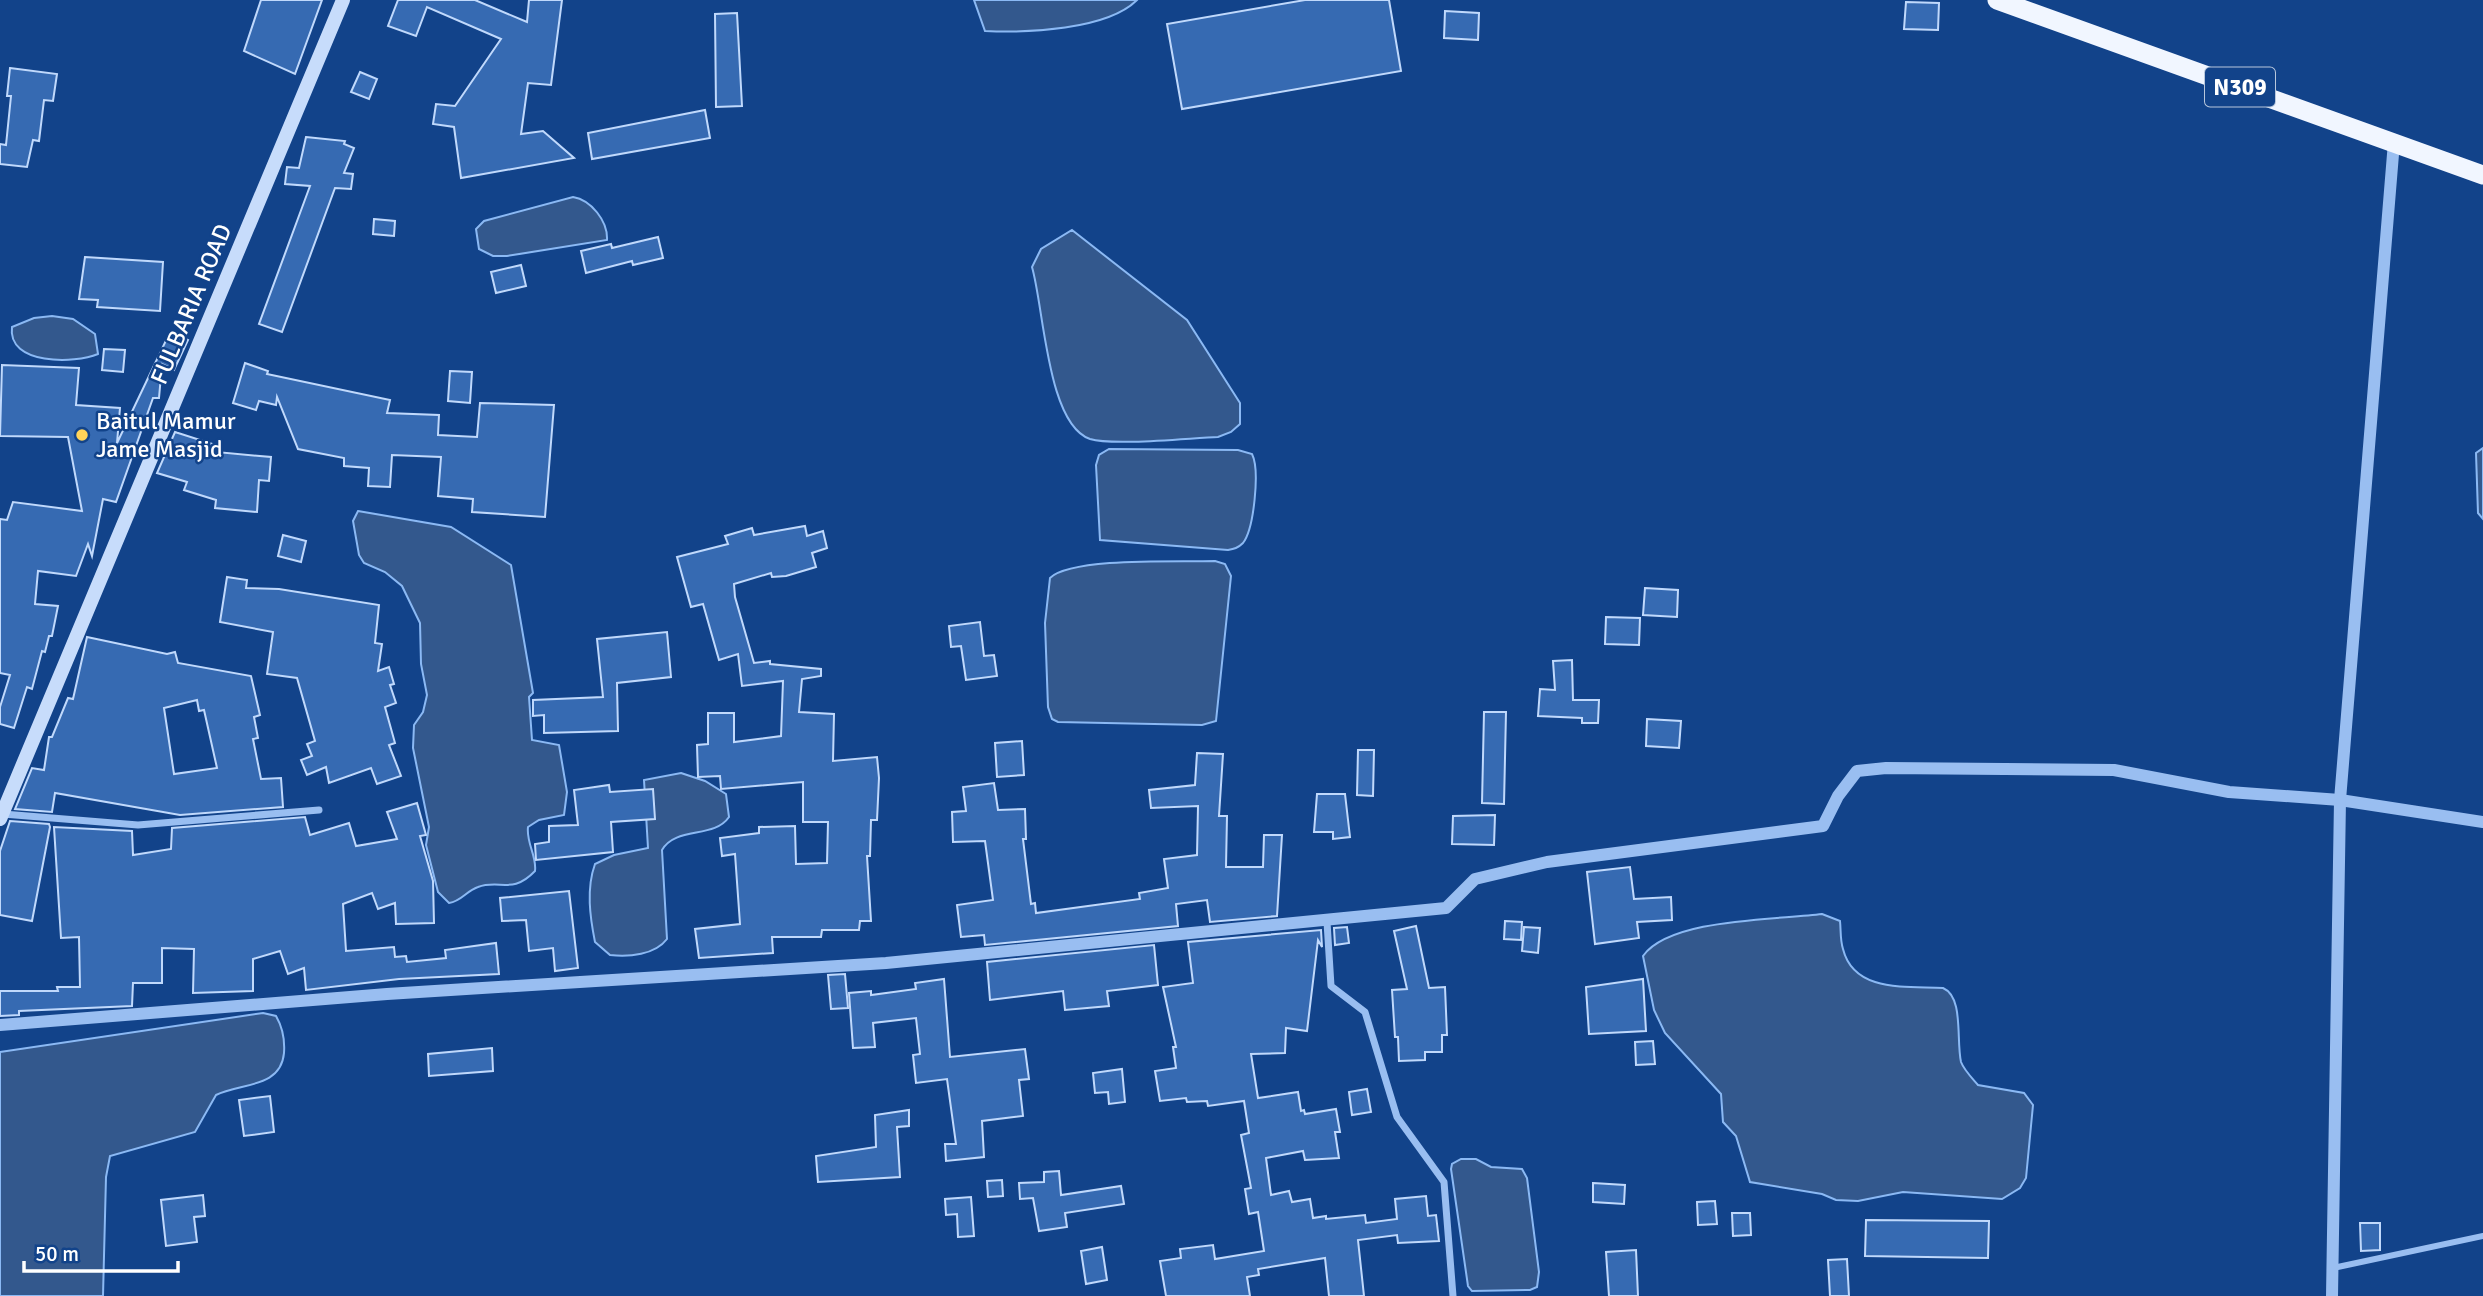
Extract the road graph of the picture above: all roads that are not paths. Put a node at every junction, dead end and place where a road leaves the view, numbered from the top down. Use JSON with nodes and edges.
{"nodes":[{"id":1,"x":343,"y":0,"type":"edge"},
{"id":2,"x":1997,"y":0,"type":"edge"},
{"id":3,"x":2394,"y":142,"type":"junction"},
{"id":4,"x":2483,"y":175,"type":"edge"},
{"id":5,"x":2340,"y":800,"type":"junction"},
{"id":6,"x":319,"y":810,"type":"dead end"},
{"id":7,"x":1,"y":816,"type":"edge"},
{"id":8,"x":2483,"y":822,"type":"edge"},
{"id":9,"x":1327,"y":922,"type":"junction"},
{"id":10,"x":0,"y":1025,"type":"edge"},
{"id":11,"x":2483,"y":1236,"type":"edge"},
{"id":12,"x":2333,"y":1268,"type":"junction"},
{"id":13,"x":1453,"y":1296,"type":"edge"},
{"id":14,"x":2332,"y":1296,"type":"edge"}],
"edges":[{"from":1,"to":7,"type":"main road","name":"FULBARIA ROAD"},
{"from":2,"to":3,"type":"highway","number":"N309"},
{"from":3,"to":4,"type":"highway","number":"N309"},
{"from":3,"to":5,"type":"street"},
{"from":5,"to":8,"type":"street"},
{"from":5,"to":9,"type":"street"},
{"from":5,"to":12,"type":"street"},
{"from":6,"to":7,"type":"street"},
{"from":9,"to":10,"type":"street"},
{"from":9,"to":13,"type":"street"},
{"from":11,"to":12,"type":"street"},
{"from":12,"to":14,"type":"street"}]}
